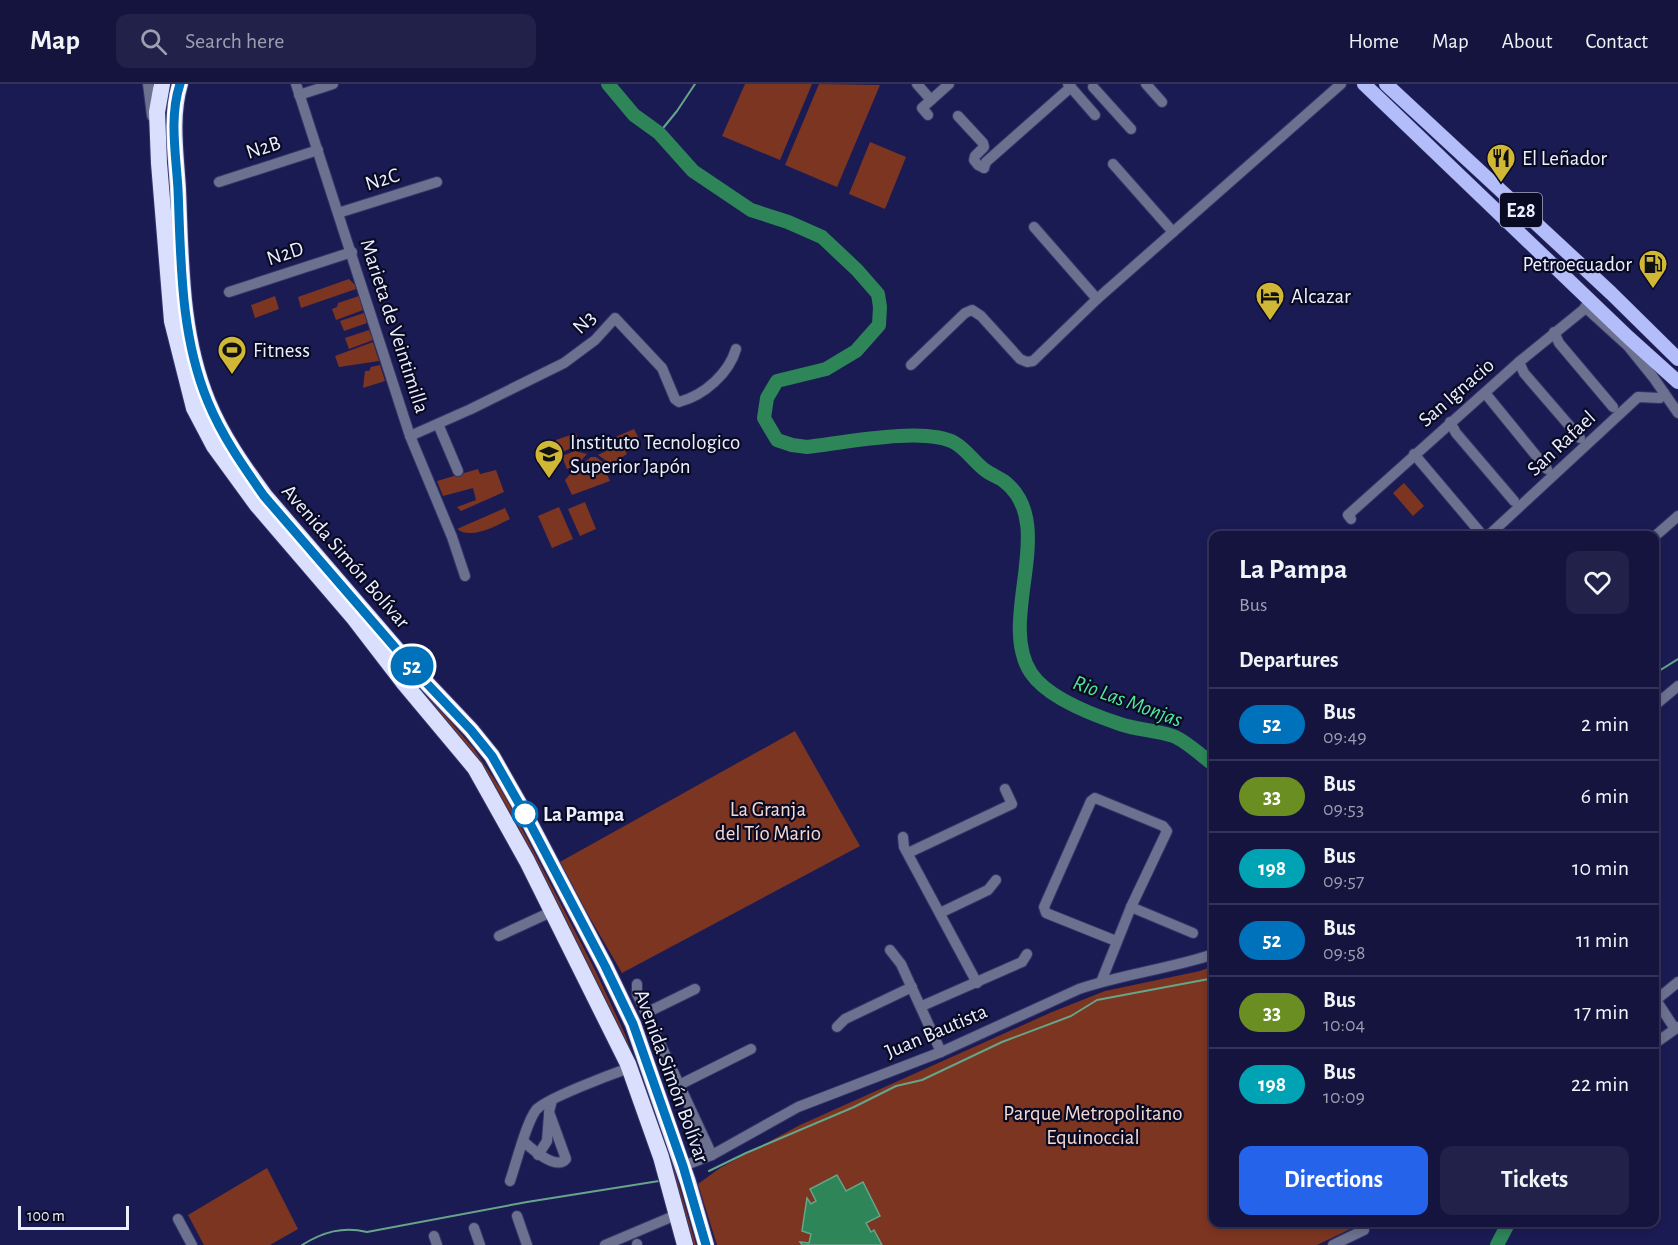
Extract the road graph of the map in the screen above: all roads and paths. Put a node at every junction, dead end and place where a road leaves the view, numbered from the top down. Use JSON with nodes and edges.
{"nodes":[{"id":1,"x":148,"y":84,"type":"edge"},
{"id":2,"x":162,"y":84,"type":"edge"},
{"id":3,"x":180,"y":84,"type":"edge"},
{"id":4,"x":333,"y":84,"type":"edge"},
{"id":5,"x":917,"y":84,"type":"edge"},
{"id":6,"x":949,"y":84,"type":"edge"},
{"id":7,"x":1146,"y":84,"type":"edge"},
{"id":8,"x":1341,"y":84,"type":"edge"},
{"id":9,"x":1364,"y":84,"type":"edge"},
{"id":10,"x":1386,"y":84,"type":"edge"},
{"id":11,"x":1094,"y":85,"type":"edge"},
{"id":12,"x":298,"y":89,"type":"edge"},
{"id":13,"x":1073,"y":89,"type":"edge"},
{"id":14,"x":931,"y":100,"type":"junction"},
{"id":15,"x":1162,"y":102,"type":"dead end"},
{"id":16,"x":1095,"y":115,"type":"dead end"},
{"id":17,"x":928,"y":116,"type":"dead end"},
{"id":18,"x":958,"y":116,"type":"dead end"},
{"id":19,"x":1131,"y":129,"type":"dead end"},
{"id":20,"x":318,"y":150,"type":"junction"},
{"id":21,"x":159,"y":163,"type":"junction"},
{"id":22,"x":1113,"y":164,"type":"dead end"},
{"id":23,"x":219,"y":182,"type":"dead end"},
{"id":24,"x":437,"y":182,"type":"dead end"},
{"id":25,"x":338,"y":213,"type":"junction"},
{"id":26,"x":1034,"y":227,"type":"dead end"},
{"id":27,"x":1173,"y":232,"type":"junction"},
{"id":28,"x":352,"y":252,"type":"junction"},
{"id":29,"x":229,"y":292,"type":"dead end"},
{"id":30,"x":1097,"y":299,"type":"junction"},
{"id":31,"x":1589,"y":305,"type":"junction"},
{"id":32,"x":1642,"y":324,"type":"junction"},
{"id":33,"x":1554,"y":333,"type":"junction"},
{"id":34,"x":1628,"y":341,"type":"junction"},
{"id":35,"x":736,"y":349,"type":"dead end"},
{"id":36,"x":1678,"y":358,"type":"edge"},
{"id":37,"x":1519,"y":362,"type":"junction"},
{"id":38,"x":911,"y":365,"type":"dead end"},
{"id":39,"x":1678,"y":382,"type":"edge"},
{"id":40,"x":1485,"y":393,"type":"junction"},
{"id":41,"x":1664,"y":393,"type":"junction"},
{"id":42,"x":1613,"y":407,"type":"dead end"},
{"id":43,"x":1678,"y":413,"type":"edge"},
{"id":44,"x":1450,"y":422,"type":"junction"},
{"id":45,"x":438,"y":424,"type":"junction"},
{"id":46,"x":410,"y":436,"type":"junction"},
{"id":47,"x":1580,"y":438,"type":"dead end"},
{"id":48,"x":1414,"y":454,"type":"junction"},
{"id":49,"x":1546,"y":469,"type":"dead end"},
{"id":50,"x":458,"y":471,"type":"dead end"},
{"id":51,"x":1514,"y":501,"type":"dead end"},
{"id":52,"x":1678,"y":516,"type":"edge"},
{"id":53,"x":1349,"y":517,"type":"dead end"},
{"id":54,"x":1481,"y":531,"type":"edge"},
{"id":55,"x":1485,"y":531,"type":"edge"},
{"id":56,"x":1659,"y":533,"type":"edge"},
{"id":57,"x":465,"y":576,"type":"dead end"},
{"id":58,"x":1678,"y":686,"type":"edge"},
{"id":59,"x":1659,"y":702,"type":"edge"},
{"id":60,"x":1005,"y":789,"type":"dead end"},
{"id":61,"x":903,"y":837,"type":"dead end"},
{"id":62,"x":908,"y":853,"type":"junction"},
{"id":63,"x":996,"y":880,"type":"dead end"},
{"id":64,"x":1131,"y":907,"type":"junction"},
{"id":65,"x":551,"y":912,"type":"junction"},
{"id":66,"x":940,"y":914,"type":"junction"},
{"id":67,"x":1193,"y":933,"type":"dead end"},
{"id":68,"x":499,"y":936,"type":"dead end"},
{"id":69,"x":1116,"y":941,"type":"junction"},
{"id":70,"x":890,"y":950,"type":"dead end"},
{"id":71,"x":1027,"y":954,"type":"dead end"},
{"id":72,"x":1209,"y":956,"type":"edge"},
{"id":73,"x":1101,"y":982,"type":"junction"},
{"id":74,"x":1678,"y":982,"type":"edge"},
{"id":75,"x":977,"y":983,"type":"junction"},
{"id":76,"x":637,"y":984,"type":"dead end"},
{"id":77,"x":912,"y":987,"type":"junction"},
{"id":78,"x":695,"y":989,"type":"dead end"},
{"id":79,"x":1659,"y":998,"type":"edge"},
{"id":80,"x":1659,"y":1004,"type":"edge"},
{"id":81,"x":922,"y":1006,"type":"junction"},
{"id":82,"x":646,"y":1013,"type":"junction"},
{"id":83,"x":837,"y":1027,"type":"dead end"},
{"id":84,"x":1677,"y":1028,"type":"edge"},
{"id":85,"x":1659,"y":1041,"type":"edge"},
{"id":86,"x":751,"y":1049,"type":"dead end"},
{"id":87,"x":941,"y":1052,"type":"junction"},
{"id":88,"x":629,"y":1068,"type":"junction"},
{"id":89,"x":679,"y":1085,"type":"junction"},
{"id":90,"x":552,"y":1100,"type":"junction"},
{"id":91,"x":549,"y":1112,"type":"junction"},
{"id":92,"x":523,"y":1141,"type":"junction"},
{"id":93,"x":538,"y":1155,"type":"junction"},
{"id":94,"x":712,"y":1155,"type":"junction"},
{"id":95,"x":683,"y":1166,"type":"junction"},
{"id":96,"x":510,"y":1181,"type":"dead end"},
{"id":97,"x":676,"y":1215,"type":"junction"},
{"id":98,"x":517,"y":1216,"type":"dead end"},
{"id":99,"x":178,"y":1219,"type":"dead end"},
{"id":100,"x":474,"y":1228,"type":"dead end"},
{"id":101,"x":1365,"y":1230,"type":"dead end"},
{"id":102,"x":192,"y":1245,"type":"edge"},
{"id":103,"x":480,"y":1245,"type":"edge"},
{"id":104,"x":526,"y":1245,"type":"edge"},
{"id":105,"x":604,"y":1245,"type":"edge"},
{"id":106,"x":685,"y":1245,"type":"edge"},
{"id":107,"x":706,"y":1245,"type":"edge"},
{"id":108,"x":1333,"y":1245,"type":"edge"}],
"edges":[{"from":1,"to":21,"type":"street"},
{"from":2,"to":21,"type":"highway","name":"Avenida Simón Bolívar"},
{"from":3,"to":95,"type":"highway","name":"Avenida Simón Bolívar"},
{"from":4,"to":12,"type":"street"},
{"from":5,"to":14,"type":"street"},
{"from":6,"to":14,"type":"street"},
{"from":7,"to":15,"type":"street"},
{"from":8,"to":27,"type":"street"},
{"from":9,"to":31,"type":"main road","number":"E28"},
{"from":10,"to":32,"type":"main road","number":"E28"},
{"from":11,"to":13,"type":"street"},
{"from":11,"to":19,"type":"street"},
{"from":12,"to":20,"type":"street","name":"Marieta de Veintimilla"},
{"from":13,"to":16,"type":"street"},
{"from":13,"to":18,"type":"street"},
{"from":14,"to":17,"type":"street"},
{"from":20,"to":23,"type":"street","name":"N2B"},
{"from":20,"to":25,"type":"street","name":"Marieta de Veintimilla"},
{"from":21,"to":65,"type":"highway","name":"Avenida Simón Bolívar"},
{"from":22,"to":27,"type":"street"},
{"from":24,"to":25,"type":"street","name":"N2C"},
{"from":25,"to":28,"type":"street","name":"Marieta de Veintimilla"},
{"from":26,"to":30,"type":"street"},
{"from":27,"to":30,"type":"street"},
{"from":28,"to":29,"type":"street","name":"N2D"},
{"from":28,"to":46,"type":"street","name":"Marieta de Veintimilla"},
{"from":30,"to":38,"type":"street"},
{"from":31,"to":33,"type":"street","name":"San Ignacio"},
{"from":31,"to":34,"type":"main road","number":"E28"},
{"from":32,"to":34,"type":"main road"},
{"from":32,"to":36,"type":"main road","number":"E28"},
{"from":33,"to":37,"type":"street","name":"San Ignacio"},
{"from":33,"to":42,"type":"street"},
{"from":34,"to":39,"type":"main road","number":"E28"},
{"from":34,"to":41,"type":"street"},
{"from":35,"to":45,"type":"street","name":"N3"},
{"from":37,"to":40,"type":"street","name":"San Ignacio"},
{"from":37,"to":47,"type":"street"},
{"from":40,"to":44,"type":"street","name":"San Ignacio"},
{"from":40,"to":49,"type":"street"},
{"from":41,"to":43,"type":"street"},
{"from":41,"to":55,"type":"street","name":"San Rafael"},
{"from":44,"to":48,"type":"street","name":"San Ignacio"},
{"from":44,"to":51,"type":"street"},
{"from":45,"to":46,"type":"street","name":"N3"},
{"from":45,"to":50,"type":"street"},
{"from":46,"to":57,"type":"street","name":"Marieta de Veintimilla"},
{"from":48,"to":53,"type":"street","name":"San Ignacio"},
{"from":48,"to":54,"type":"street"},
{"from":52,"to":56,"type":"street"},
{"from":58,"to":59,"type":"street"},
{"from":60,"to":62,"type":"street"},
{"from":61,"to":62,"type":"street"},
{"from":62,"to":66,"type":"street"},
{"from":63,"to":66,"type":"street"},
{"from":64,"to":67,"type":"street"},
{"from":64,"to":69,"type":"street"},
{"from":64,"to":69,"type":"street"},
{"from":65,"to":68,"type":"street"},
{"from":65,"to":88,"type":"highway","name":"Avenida Simón Bolívar"},
{"from":66,"to":75,"type":"street"},
{"from":69,"to":73,"type":"street"},
{"from":70,"to":77,"type":"street"},
{"from":71,"to":75,"type":"street"},
{"from":72,"to":73,"type":"street","name":"Juan Bautista"},
{"from":73,"to":87,"type":"street","name":"Juan Bautista"},
{"from":74,"to":79,"type":"street"},
{"from":75,"to":81,"type":"street"},
{"from":76,"to":82,"type":"street"},
{"from":77,"to":81,"type":"street"},
{"from":77,"to":83,"type":"street"},
{"from":78,"to":82,"type":"street"},
{"from":80,"to":84,"type":"street"},
{"from":81,"to":87,"type":"street"},
{"from":82,"to":89,"type":"street"},
{"from":84,"to":85,"type":"street"},
{"from":86,"to":89,"type":"street"},
{"from":87,"to":94,"type":"street","name":"Juan Bautista"},
{"from":88,"to":90,"type":"street"},
{"from":88,"to":97,"type":"highway","name":"Avenida Simón Bolívar"},
{"from":89,"to":94,"type":"street"},
{"from":90,"to":91,"type":"street"},
{"from":90,"to":92,"type":"street"},
{"from":91,"to":93,"type":"street"},
{"from":91,"to":93,"type":"street"},
{"from":92,"to":93,"type":"street"},
{"from":92,"to":96,"type":"street"},
{"from":94,"to":95,"type":"street","name":"Juan Bautista"},
{"from":95,"to":107,"type":"highway","name":"Avenida Simón Bolívar"},
{"from":97,"to":105,"type":"street"},
{"from":97,"to":106,"type":"highway","name":"Avenida Simón Bolívar"},
{"from":98,"to":104,"type":"street"},
{"from":99,"to":102,"type":"street"},
{"from":100,"to":103,"type":"street"},
{"from":101,"to":108,"type":"street"}]}
